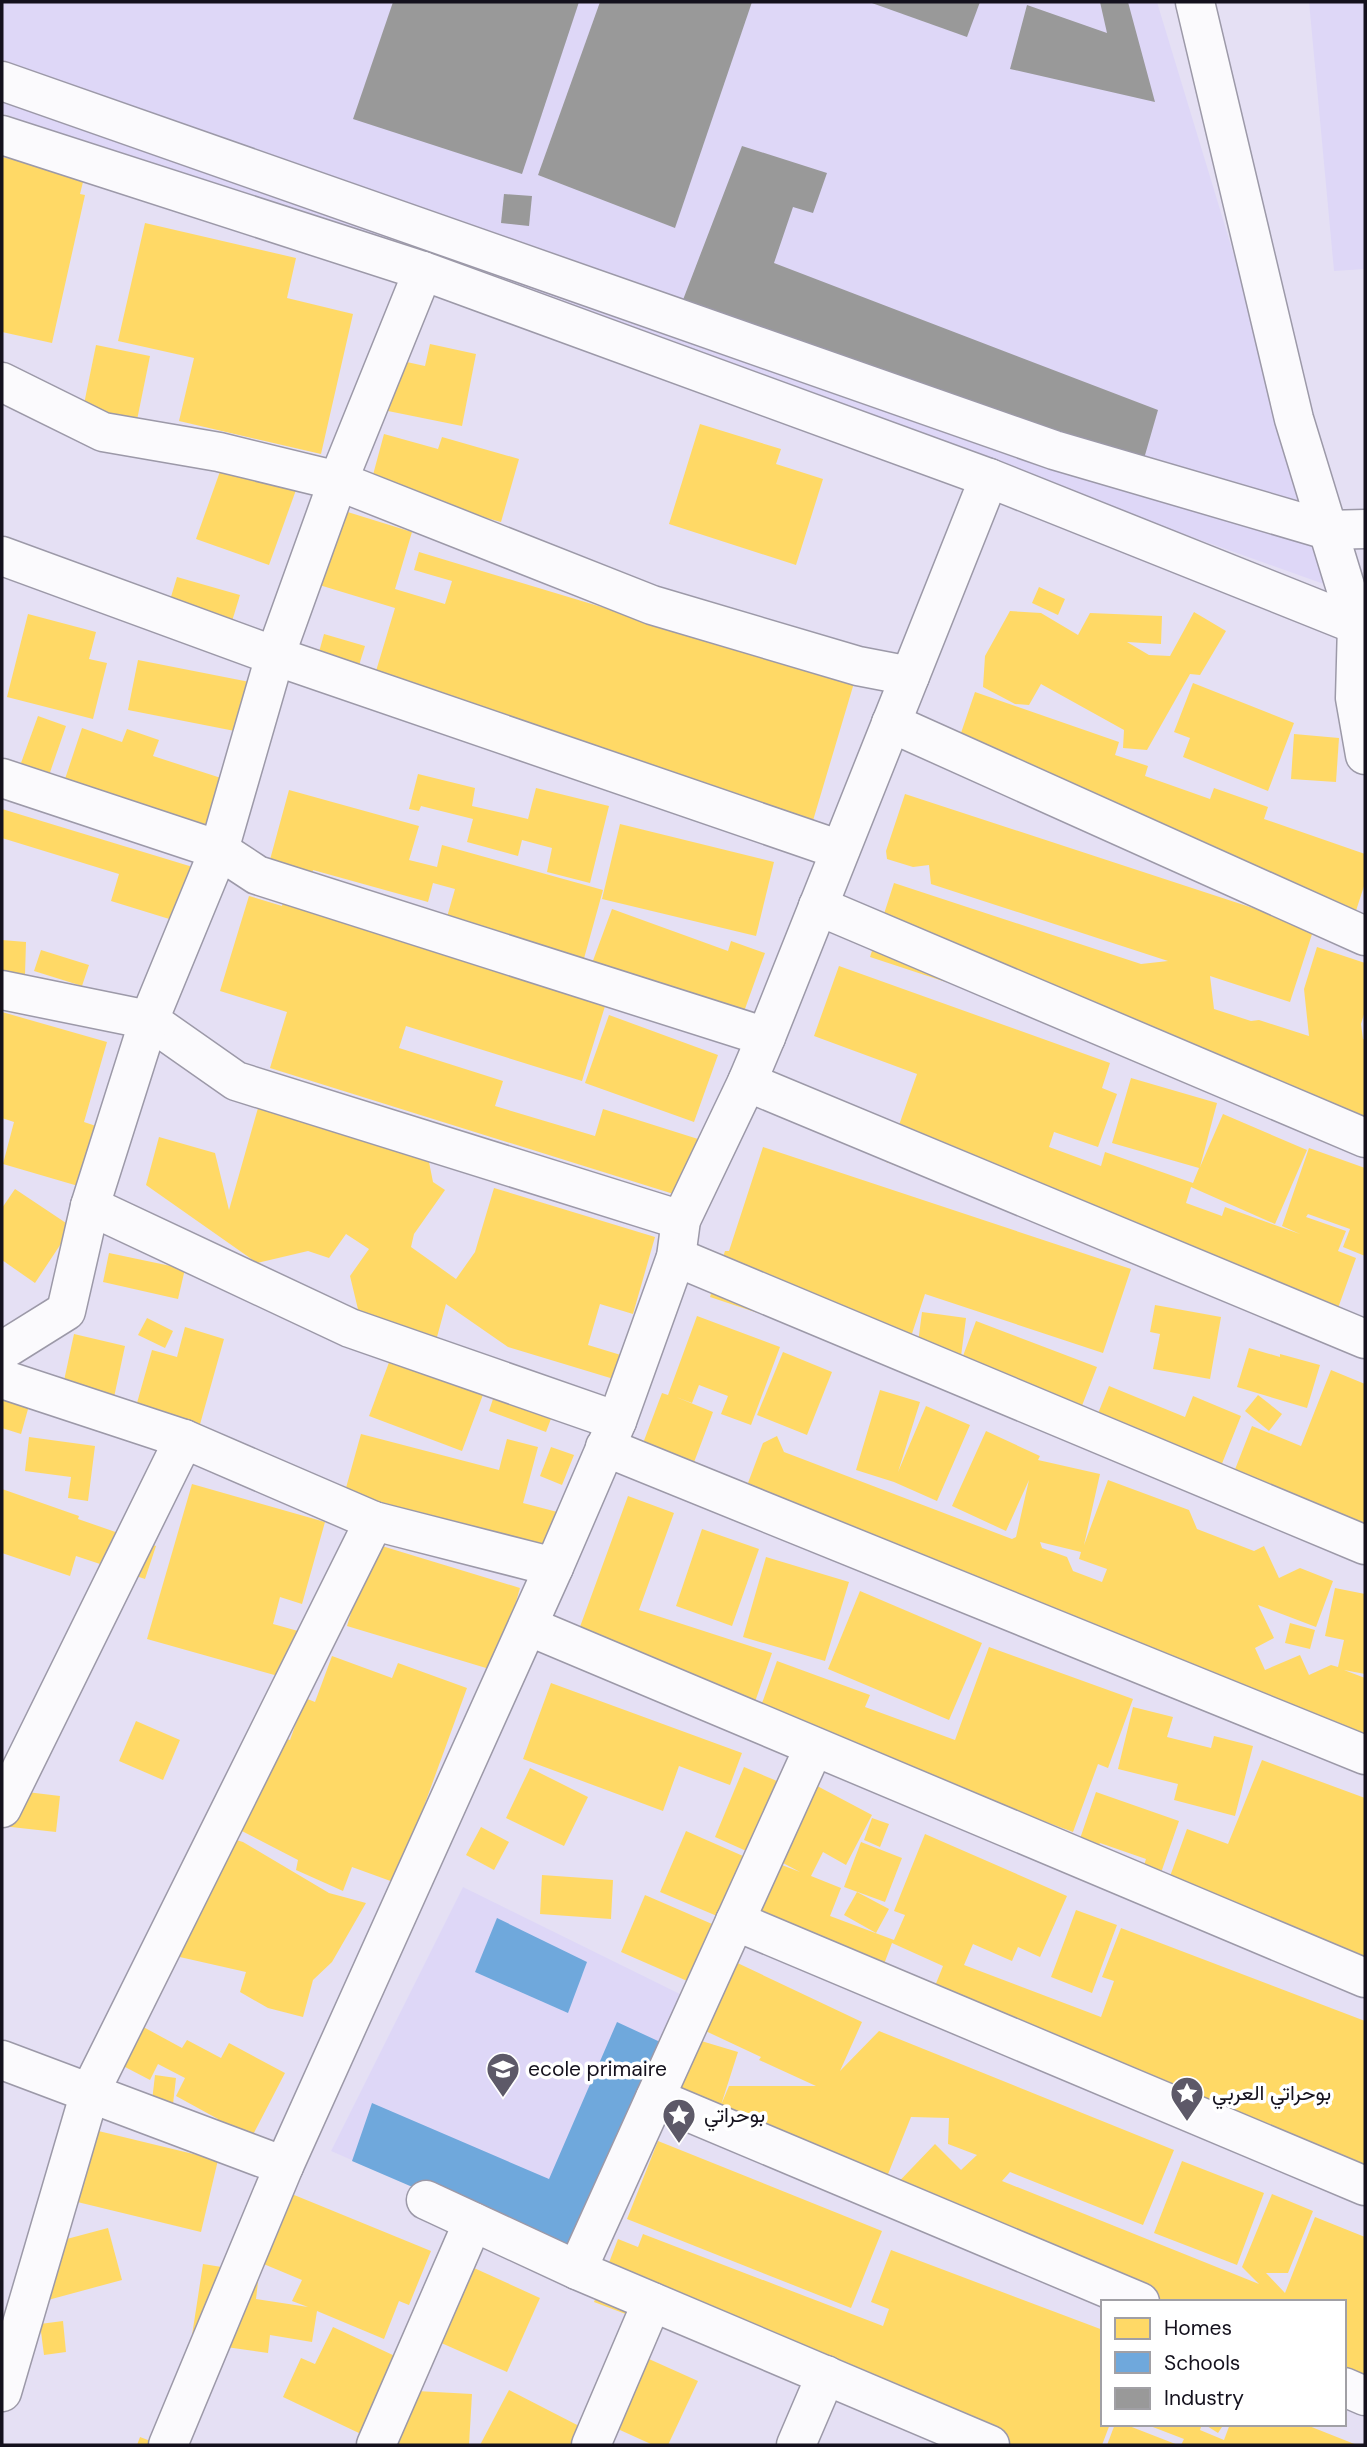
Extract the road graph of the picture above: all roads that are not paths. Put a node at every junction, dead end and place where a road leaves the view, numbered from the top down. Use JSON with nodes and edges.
{"nodes":[{"id":1,"x":1195,"y":2,"type":"edge"},
{"id":2,"x":2,"y":81,"type":"edge"},
{"id":3,"x":2,"y":135,"type":"edge"},
{"id":4,"x":423,"y":271,"type":"junction"},
{"id":5,"x":2,"y":382,"type":"edge"},
{"id":6,"x":989,"y":478,"type":"junction"},
{"id":7,"x":338,"y":481,"type":"junction"},
{"id":8,"x":1365,"y":529,"type":"edge"},
{"id":9,"x":1327,"y":530,"type":"junction"},
{"id":10,"x":2,"y":556,"type":"edge"},
{"id":11,"x":1356,"y":625,"type":"junction"},
{"id":12,"x":275,"y":656,"type":"junction"},
{"id":13,"x":910,"y":676,"type":"junction"},
{"id":14,"x":891,"y":723,"type":"junction"},
{"id":15,"x":1365,"y":755,"type":"edge"},
{"id":16,"x":2,"y":778,"type":"edge"},
{"id":17,"x":219,"y":850,"type":"junction"},
{"id":18,"x":840,"y":850,"type":"junction"},
{"id":19,"x":818,"y":906,"type":"junction"},
{"id":20,"x":1365,"y":936,"type":"edge"},
{"id":21,"x":2,"y":990,"type":"edge"},
{"id":22,"x":149,"y":1020,"type":"junction"},
{"id":23,"x":766,"y":1037,"type":"junction"},
{"id":24,"x":747,"y":1082,"type":"junction"},
{"id":25,"x":1365,"y":1138,"type":"edge"},
{"id":26,"x":90,"y":1206,"type":"junction"},
{"id":27,"x":681,"y":1220,"type":"junction"},
{"id":28,"x":676,"y":1257,"type":"junction"},
{"id":29,"x":1365,"y":1339,"type":"edge"},
{"id":30,"x":2,"y":1351,"type":"edge"},
{"id":31,"x":2,"y":1379,"type":"edge"},
{"id":32,"x":611,"y":1434,"type":"junction"},
{"id":33,"x":184,"y":1439,"type":"junction"},
{"id":34,"x":374,"y":1521,"type":"junction"},
{"id":35,"x":1365,"y":1545,"type":"edge"},
{"id":36,"x":554,"y":1567,"type":"junction"},
{"id":37,"x":528,"y":1626,"type":"junction"},
{"id":38,"x":814,"y":1747,"type":"junction"},
{"id":39,"x":1365,"y":1755,"type":"edge"},
{"id":40,"x":2,"y":1808,"type":"edge"},
{"id":41,"x":735,"y":1921,"type":"junction"},
{"id":42,"x":1365,"y":1978,"type":"edge"},
{"id":43,"x":2,"y":2060,"type":"edge"},
{"id":44,"x":90,"y":2092,"type":"junction"},
{"id":45,"x":655,"y":2098,"type":"junction"},
{"id":46,"x":284,"y":2166,"type":"junction"},
{"id":47,"x":1365,"y":2186,"type":"edge"},
{"id":48,"x":426,"y":2200,"type":"dead end"},
{"id":49,"x":473,"y":2222,"type":"junction"},
{"id":50,"x":577,"y":2270,"type":"junction"},
{"id":51,"x":1135,"y":2300,"type":"edge"},
{"id":52,"x":652,"y":2302,"type":"junction"},
{"id":53,"x":826,"y":2375,"type":"junction"},
{"id":54,"x":1346,"y":2389,"type":"edge"},
{"id":55,"x":2,"y":2392,"type":"edge"},
{"id":56,"x":1365,"y":2396,"type":"edge"},
{"id":57,"x":168,"y":2445,"type":"edge"},
{"id":58,"x":376,"y":2445,"type":"edge"},
{"id":59,"x":591,"y":2445,"type":"edge"},
{"id":60,"x":796,"y":2445,"type":"edge"},
{"id":61,"x":990,"y":2445,"type":"edge"}],
"edges":[{"from":1,"to":9,"type":"street"},
{"from":2,"to":9,"type":"street"},
{"from":3,"to":4,"type":"street"},
{"from":4,"to":6,"type":"street"},
{"from":4,"to":7,"type":"street"},
{"from":5,"to":7,"type":"street"},
{"from":6,"to":11,"type":"street"},
{"from":6,"to":13,"type":"street"},
{"from":7,"to":12,"type":"street"},
{"from":7,"to":13,"type":"street"},
{"from":8,"to":9,"type":"street"},
{"from":9,"to":11,"type":"street"},
{"from":10,"to":12,"type":"street"},
{"from":11,"to":15,"type":"street"},
{"from":12,"to":17,"type":"street"},
{"from":12,"to":18,"type":"street"},
{"from":13,"to":14,"type":"street"},
{"from":14,"to":18,"type":"street"},
{"from":14,"to":20,"type":"street"},
{"from":16,"to":17,"type":"street"},
{"from":17,"to":22,"type":"street"},
{"from":17,"to":23,"type":"street"},
{"from":18,"to":19,"type":"street"},
{"from":19,"to":23,"type":"street"},
{"from":19,"to":25,"type":"street"},
{"from":21,"to":22,"type":"street"},
{"from":22,"to":26,"type":"street"},
{"from":22,"to":27,"type":"street"},
{"from":23,"to":24,"type":"street"},
{"from":24,"to":27,"type":"street"},
{"from":24,"to":29,"type":"street"},
{"from":26,"to":30,"type":"street"},
{"from":26,"to":32,"type":"street"},
{"from":27,"to":28,"type":"street"},
{"from":28,"to":32,"type":"street"},
{"from":28,"to":35,"type":"street"},
{"from":31,"to":33,"type":"street"},
{"from":32,"to":36,"type":"street"},
{"from":32,"to":39,"type":"street"},
{"from":33,"to":34,"type":"street"},
{"from":33,"to":40,"type":"street"},
{"from":34,"to":36,"type":"street"},
{"from":34,"to":44,"type":"street"},
{"from":36,"to":37,"type":"street"},
{"from":37,"to":38,"type":"street"},
{"from":37,"to":46,"type":"street"},
{"from":38,"to":41,"type":"street"},
{"from":38,"to":42,"type":"street"},
{"from":41,"to":45,"type":"street"},
{"from":41,"to":47,"type":"street"},
{"from":43,"to":44,"type":"street"},
{"from":44,"to":46,"type":"street"},
{"from":44,"to":55,"type":"street"},
{"from":45,"to":50,"type":"street"},
{"from":45,"to":51,"type":"street"},
{"from":46,"to":57,"type":"street"},
{"from":48,"to":49,"type":"street"},
{"from":49,"to":50,"type":"street"},
{"from":49,"to":58,"type":"street"},
{"from":50,"to":52,"type":"street"},
{"from":52,"to":53,"type":"street"},
{"from":52,"to":59,"type":"street"},
{"from":53,"to":60,"type":"street"},
{"from":53,"to":61,"type":"street"},
{"from":54,"to":56,"type":"street"}]}
